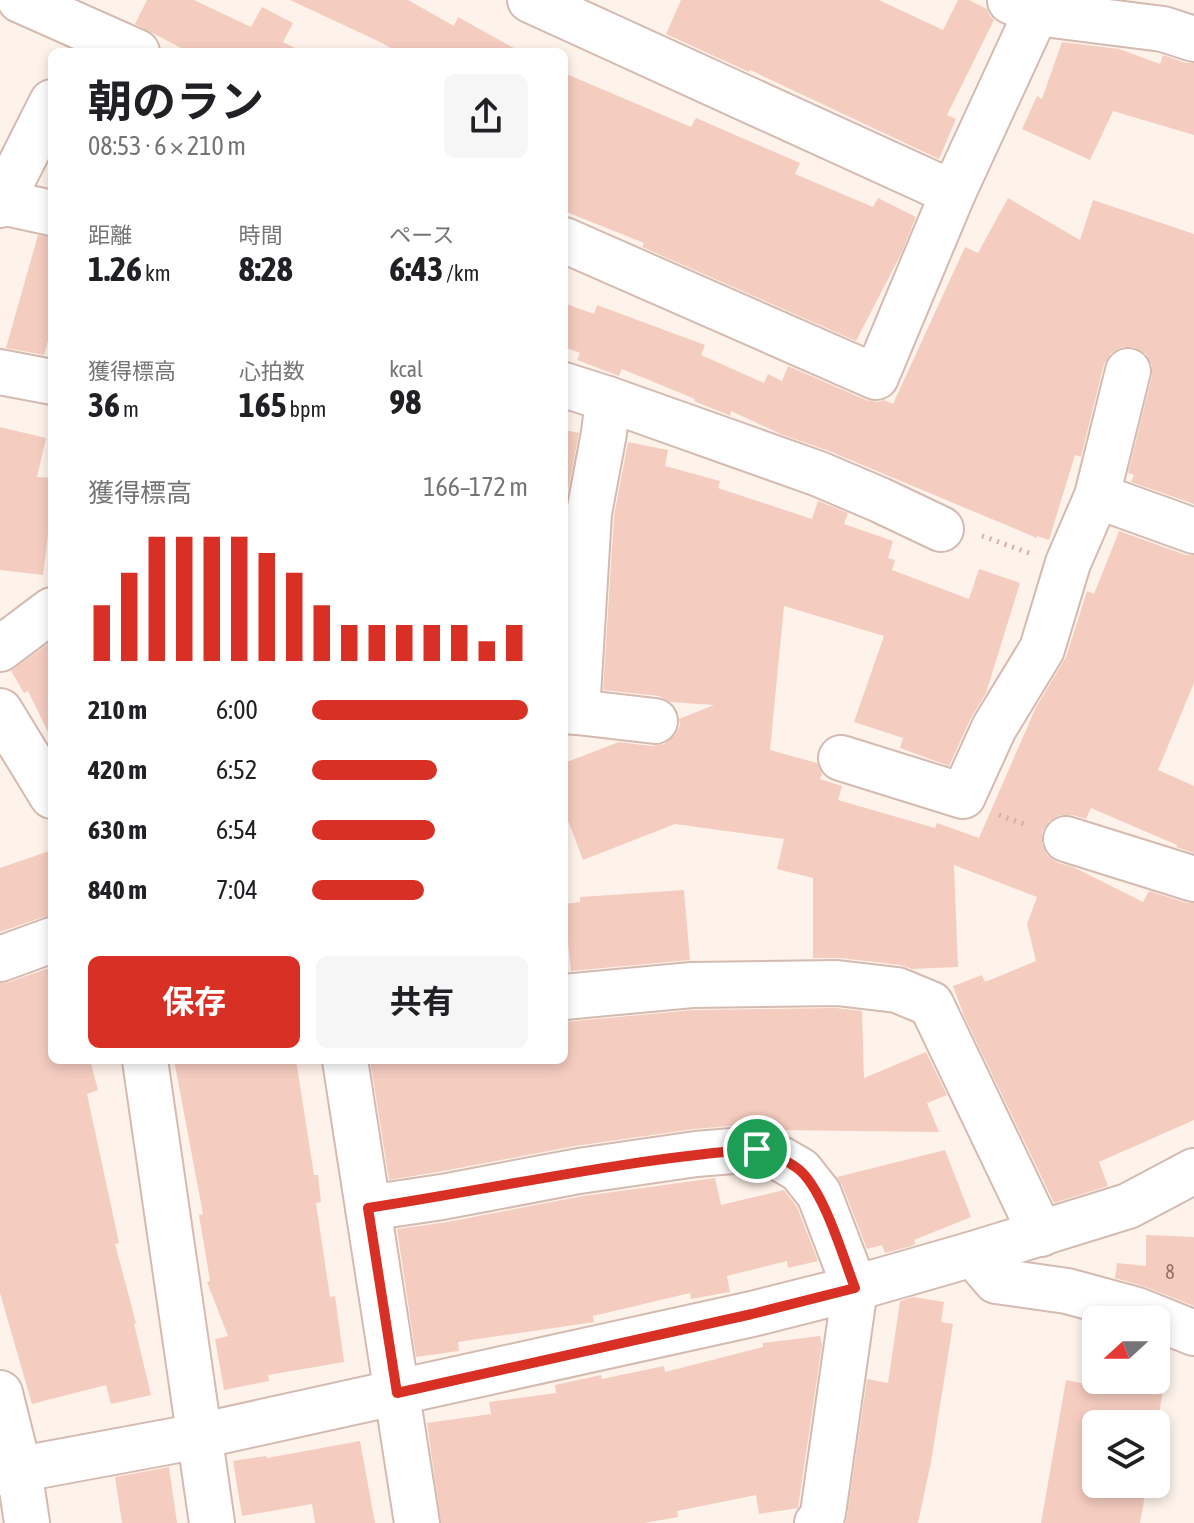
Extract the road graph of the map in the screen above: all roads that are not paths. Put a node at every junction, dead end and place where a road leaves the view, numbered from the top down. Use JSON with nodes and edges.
{"nodes":[{"id":1,"x":20,"y":0,"type":"edge"},
{"id":2,"x":530,"y":0,"type":"edge"},
{"id":3,"x":1027,"y":4,"type":"edge"},
{"id":4,"x":89,"y":27,"type":"edge"},
{"id":5,"x":1194,"y":39,"type":"edge"},
{"id":6,"x":129,"y":48,"type":"edge"},
{"id":7,"x":48,"y":110,"type":"edge"},
{"id":8,"x":953,"y":193,"type":"junction"},
{"id":9,"x":0,"y":204,"type":"edge"},
{"id":10,"x":48,"y":212,"type":"edge"},
{"id":11,"x":568,"y":242,"type":"edge"},
{"id":12,"x":1128,"y":371,"type":"dead end"},
{"id":13,"x":0,"y":372,"type":"edge"},
{"id":14,"x":48,"y":381,"type":"edge"},
{"id":15,"x":568,"y":386,"type":"edge"},
{"id":16,"x":608,"y":399,"type":"junction"},
{"id":17,"x":1097,"y":496,"type":"junction"},
{"id":18,"x":1194,"y":531,"type":"edge"},
{"id":19,"x":961,"y":532,"type":"road end"},
{"id":20,"x":48,"y":613,"type":"edge"},
{"id":21,"x":0,"y":649,"type":"edge"},
{"id":22,"x":0,"y":711,"type":"edge"},
{"id":23,"x":570,"y":711,"type":"edge"},
{"id":24,"x":655,"y":721,"type":"dead end"},
{"id":25,"x":841,"y":758,"type":"dead end"},
{"id":26,"x":14,"y":761,"type":"edge"},
{"id":27,"x":48,"y":792,"type":"edge"},
{"id":28,"x":1066,"y":839,"type":"road end"},
{"id":29,"x":1194,"y":879,"type":"edge"},
{"id":30,"x":48,"y":941,"type":"edge"},
{"id":31,"x":0,"y":959,"type":"edge"},
{"id":32,"x":568,"y":997,"type":"edge"},
{"id":33,"x":146,"y":1064,"type":"edge"},
{"id":34,"x":346,"y":1064,"type":"edge"},
{"id":35,"x":1194,"y":1171,"type":"edge"},
{"id":36,"x":368,"y":1208,"type":"junction"},
{"id":37,"x":1041,"y":1234,"type":"junction"},
{"id":38,"x":973,"y":1254,"type":"junction"},
{"id":39,"x":855,"y":1288,"type":"junction"},
{"id":40,"x":1194,"y":1333,"type":"edge"},
{"id":41,"x":0,"y":1393,"type":"edge"},
{"id":42,"x":397,"y":1393,"type":"junction"},
{"id":43,"x":199,"y":1436,"type":"junction"},
{"id":44,"x":9,"y":1471,"type":"edge"},
{"id":45,"x":27,"y":1523,"type":"edge"},
{"id":46,"x":212,"y":1523,"type":"edge"},
{"id":47,"x":417,"y":1523,"type":"edge"},
{"id":48,"x":817,"y":1523,"type":"edge"}],
"edges":[{"from":1,"to":4,"type":"street"},
{"from":2,"to":8,"type":"street"},
{"from":3,"to":5,"type":"street"},
{"from":3,"to":8,"type":"street"},
{"from":4,"to":6,"type":"street"},
{"from":7,"to":9,"type":"street"},
{"from":8,"to":11,"type":"street"},
{"from":9,"to":10,"type":"street"},
{"from":12,"to":17,"type":"street"},
{"from":13,"to":14,"type":"street"},
{"from":15,"to":16,"type":"street"},
{"from":16,"to":19,"type":"street"},
{"from":16,"to":23,"type":"street"},
{"from":17,"to":18,"type":"street"},
{"from":17,"to":25,"type":"street"},
{"from":20,"to":21,"type":"street"},
{"from":22,"to":26,"type":"street"},
{"from":23,"to":24,"type":"street"},
{"from":26,"to":27,"type":"street"},
{"from":28,"to":29,"type":"street"},
{"from":30,"to":31,"type":"street"},
{"from":32,"to":37,"type":"street"},
{"from":33,"to":43,"type":"street"},
{"from":34,"to":36,"type":"street"},
{"from":35,"to":37,"type":"street"},
{"from":36,"to":39,"type":"street"},
{"from":36,"to":42,"type":"street"},
{"from":37,"to":38,"type":"street"},
{"from":38,"to":39,"type":"street"},
{"from":38,"to":40,"type":"street"},
{"from":39,"to":42,"type":"street"},
{"from":39,"to":48,"type":"street"},
{"from":41,"to":44,"type":"street"},
{"from":42,"to":43,"type":"street"},
{"from":42,"to":47,"type":"street"},
{"from":43,"to":44,"type":"street"},
{"from":43,"to":46,"type":"street"},
{"from":44,"to":45,"type":"street"}]}
